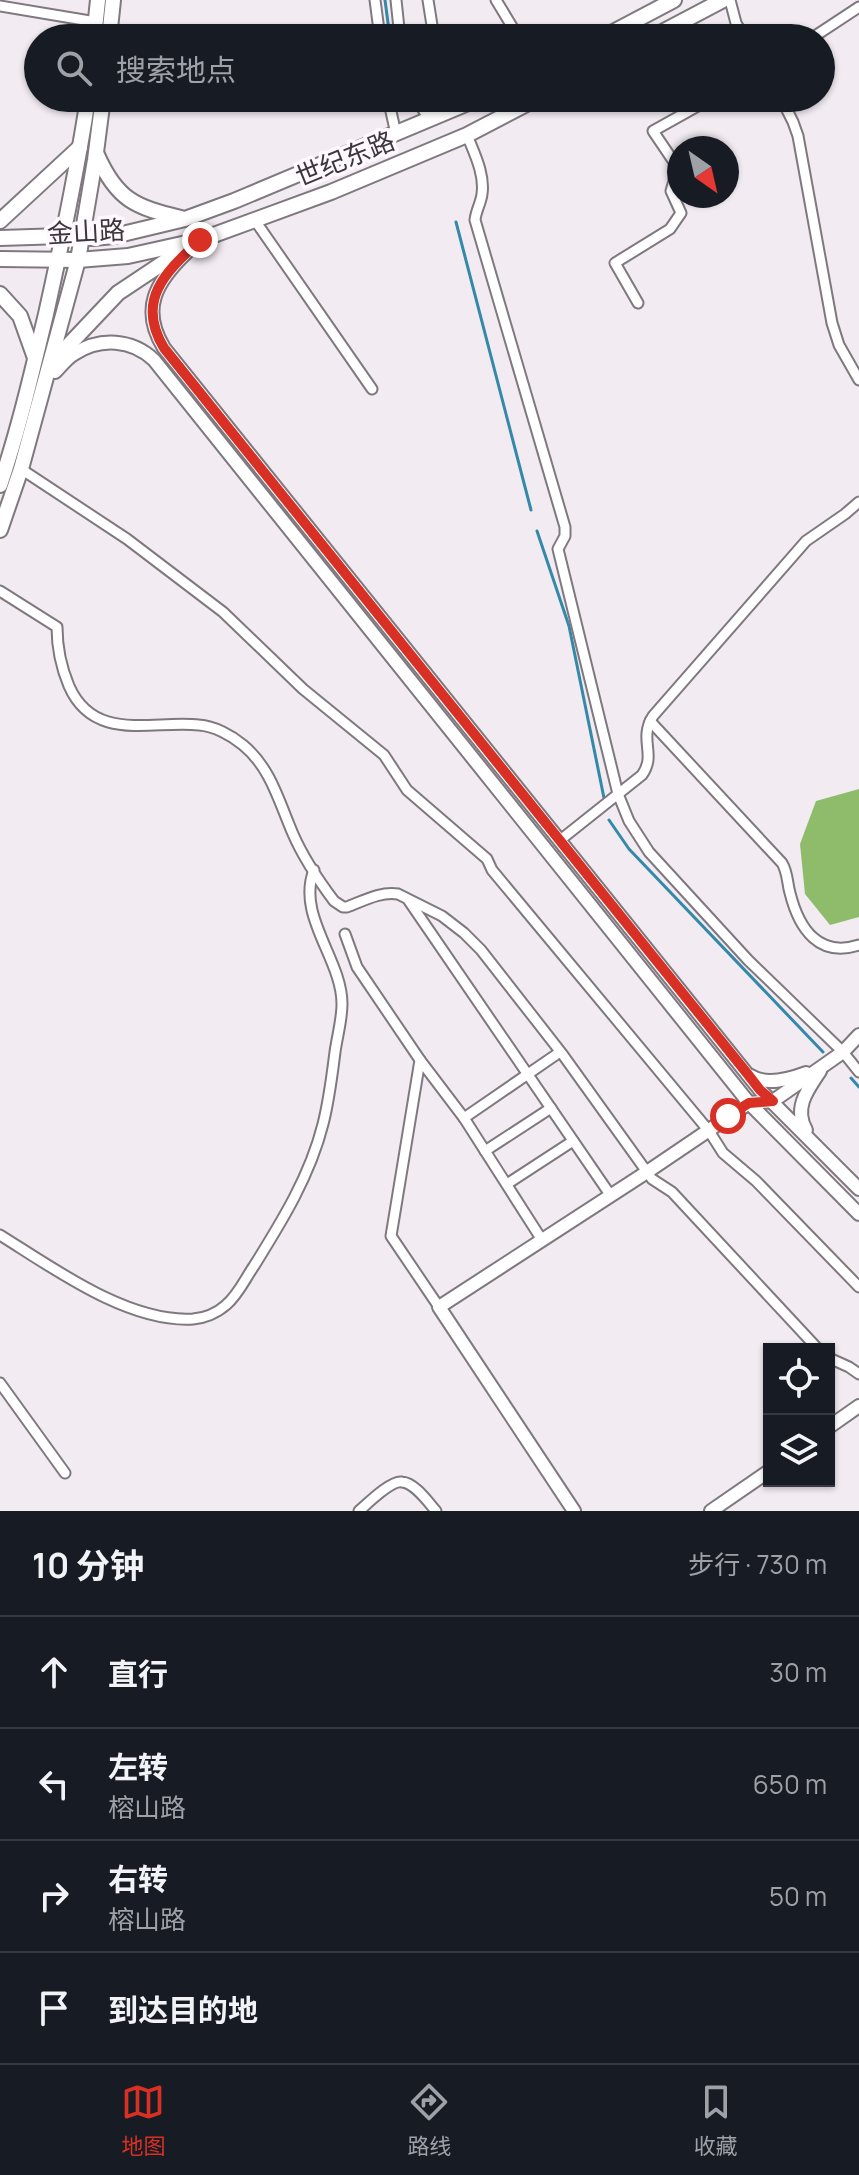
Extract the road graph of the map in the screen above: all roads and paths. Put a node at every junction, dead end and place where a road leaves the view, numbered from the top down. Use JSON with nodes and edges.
{"nodes":[{"id":1,"x":98,"y":0,"type":"edge"},
{"id":2,"x":113,"y":0,"type":"edge"},
{"id":3,"x":375,"y":0,"type":"edge"},
{"id":4,"x":396,"y":0,"type":"edge"},
{"id":5,"x":428,"y":0,"type":"edge"},
{"id":6,"x":496,"y":0,"type":"edge"},
{"id":7,"x":674,"y":0,"type":"edge"},
{"id":8,"x":723,"y":0,"type":"edge"},
{"id":9,"x":730,"y":0,"type":"edge"},
{"id":10,"x":0,"y":6,"type":"edge"},
{"id":11,"x":859,"y":7,"type":"edge"},
{"id":12,"x":96,"y":22,"type":"joint"},
{"id":13,"x":110,"y":24,"type":"edge"},
{"id":14,"x":378,"y":24,"type":"edge"},
{"id":15,"x":399,"y":24,"type":"edge"},
{"id":16,"x":432,"y":24,"type":"edge"},
{"id":17,"x":511,"y":24,"type":"edge"},
{"id":18,"x":629,"y":24,"type":"edge"},
{"id":19,"x":678,"y":24,"type":"edge"},
{"id":20,"x":737,"y":24,"type":"edge"},
{"id":21,"x":833,"y":24,"type":"edge"},
{"id":22,"x":86,"y":112,"type":"edge"},
{"id":23,"x":101,"y":112,"type":"edge"},
{"id":24,"x":391,"y":112,"type":"edge"},
{"id":25,"x":425,"y":112,"type":"edge"},
{"id":26,"x":444,"y":112,"type":"edge"},
{"id":27,"x":511,"y":112,"type":"edge"},
{"id":28,"x":687,"y":112,"type":"edge"},
{"id":29,"x":788,"y":112,"type":"edge"},
{"id":30,"x":430,"y":121,"type":"junction"},
{"id":31,"x":396,"y":134,"type":"junction"},
{"id":32,"x":467,"y":135,"type":"junction"},
{"id":33,"x":81,"y":146,"type":"junction"},
{"id":34,"x":96,"y":153,"type":"junction"},
{"id":35,"x":185,"y":219,"type":"junction"},
{"id":36,"x":254,"y":219,"type":"junction"},
{"id":37,"x":0,"y":221,"type":"edge"},
{"id":38,"x":63,"y":236,"type":"junction"},
{"id":39,"x":0,"y":238,"type":"edge"},
{"id":40,"x":81,"y":238,"type":"junction"},
{"id":41,"x":200,"y":240,"type":"junction"},
{"id":42,"x":0,"y":259,"type":"edge"},
{"id":43,"x":58,"y":259,"type":"junction"},
{"id":44,"x":78,"y":260,"type":"junction"},
{"id":45,"x":0,"y":294,"type":"edge"},
{"id":46,"x":638,"y":303,"type":"dead end"},
{"id":47,"x":35,"y":359,"type":"junction"},
{"id":48,"x":859,"y":380,"type":"edge"},
{"id":49,"x":44,"y":382,"type":"junction"},
{"id":50,"x":372,"y":389,"type":"dead end"},
{"id":51,"x":21,"y":469,"type":"junction"},
{"id":52,"x":0,"y":485,"type":"edge"},
{"id":53,"x":859,"y":502,"type":"edge"},
{"id":54,"x":0,"y":530,"type":"edge"},
{"id":55,"x":0,"y":591,"type":"edge"},
{"id":56,"x":650,"y":721,"type":"junction"},
{"id":57,"x":618,"y":794,"type":"junction"},
{"id":58,"x":559,"y":841,"type":"junction"},
{"id":59,"x":314,"y":870,"type":"junction"},
{"id":60,"x":407,"y":899,"type":"junction"},
{"id":61,"x":345,"y":934,"type":"dead end"},
{"id":62,"x":859,"y":945,"type":"edge"},
{"id":63,"x":859,"y":1035,"type":"edge"},
{"id":64,"x":560,"y":1052,"type":"junction"},
{"id":65,"x":843,"y":1052,"type":"junction"},
{"id":66,"x":859,"y":1058,"type":"edge"},
{"id":67,"x":420,"y":1060,"type":"junction"},
{"id":68,"x":824,"y":1065,"type":"junction"},
{"id":69,"x":746,"y":1072,"type":"junction"},
{"id":70,"x":859,"y":1072,"type":"edge"},
{"id":71,"x":528,"y":1075,"type":"junction"},
{"id":72,"x":739,"y":1090,"type":"junction"},
{"id":73,"x":773,"y":1101,"type":"junction"},
{"id":74,"x":749,"y":1103,"type":"junction"},
{"id":75,"x":551,"y":1108,"type":"junction"},
{"id":76,"x":734,"y":1112,"type":"junction"},
{"id":77,"x":464,"y":1118,"type":"junction"},
{"id":78,"x":765,"y":1118,"type":"junction"},
{"id":79,"x":709,"y":1131,"type":"junction"},
{"id":80,"x":573,"y":1141,"type":"junction"},
{"id":81,"x":814,"y":1143,"type":"junction"},
{"id":82,"x":485,"y":1151,"type":"junction"},
{"id":83,"x":647,"y":1172,"type":"junction"},
{"id":84,"x":507,"y":1184,"type":"junction"},
{"id":85,"x":859,"y":1189,"type":"edge"},
{"id":86,"x":611,"y":1196,"type":"junction"},
{"id":87,"x":859,"y":1214,"type":"edge"},
{"id":88,"x":0,"y":1235,"type":"edge"},
{"id":89,"x":542,"y":1240,"type":"junction"},
{"id":90,"x":859,"y":1287,"type":"edge"},
{"id":91,"x":439,"y":1307,"type":"junction"},
{"id":92,"x":812,"y":1343,"type":"edge"},
{"id":93,"x":835,"y":1361,"type":"edge"},
{"id":94,"x":859,"y":1374,"type":"edge"},
{"id":95,"x":1,"y":1387,"type":"edge"},
{"id":96,"x":859,"y":1406,"type":"edge"},
{"id":97,"x":835,"y":1423,"type":"edge"},
{"id":98,"x":65,"y":1473,"type":"dead end"},
{"id":99,"x":763,"y":1475,"type":"edge"},
{"id":100,"x":359,"y":1511,"type":"edge"},
{"id":101,"x":436,"y":1511,"type":"edge"},
{"id":102,"x":574,"y":1511,"type":"edge"},
{"id":103,"x":711,"y":1511,"type":"edge"}],
"edges":[{"from":1,"to":12,"type":"main road"},
{"from":2,"to":13,"type":"main road"},
{"from":3,"to":14,"type":"street"},
{"from":4,"to":15,"type":"street"},
{"from":5,"to":16,"type":"street"},
{"from":6,"to":17,"type":"street"},
{"from":7,"to":18,"type":"main road"},
{"from":8,"to":19,"type":"main road"},
{"from":9,"to":20,"type":"street"},
{"from":10,"to":12,"type":"street"},
{"from":11,"to":21,"type":"street"},
{"from":22,"to":33,"type":"main road"},
{"from":23,"to":34,"type":"main road"},
{"from":24,"to":31,"type":"street"},
{"from":25,"to":30,"type":"street"},
{"from":26,"to":30,"type":"main road","name":"世纪东路"},
{"from":27,"to":32,"type":"main road","name":"世纪东路"},
{"from":28,"to":46,"type":"street"},
{"from":29,"to":48,"type":"street"},
{"from":30,"to":31,"type":"main road","name":"世纪东路"},
{"from":31,"to":35,"type":"main road","name":"世纪东路"},
{"from":32,"to":36,"type":"main road","name":"世纪东路"},
{"from":32,"to":57,"type":"street"},
{"from":33,"to":37,"type":"main road"},
{"from":33,"to":38,"type":"main road"},
{"from":34,"to":35,"type":"main road"},
{"from":34,"to":40,"type":"main road"},
{"from":35,"to":40,"type":"main road","name":"金山路"},
{"from":36,"to":41,"type":"main road","name":"世纪东路"},
{"from":36,"to":50,"type":"street"},
{"from":38,"to":39,"type":"main road","name":"金山路"},
{"from":38,"to":40,"type":"main road","name":"金山路"},
{"from":38,"to":43,"type":"main road"},
{"from":40,"to":44,"type":"main road"},
{"from":41,"to":44,"type":"main road","name":"金山路"},
{"from":41,"to":49,"type":"main road"},
{"from":41,"to":58,"type":"main road"},
{"from":42,"to":43,"type":"main road","name":"金山路"},
{"from":43,"to":44,"type":"main road","name":"金山路"},
{"from":43,"to":47,"type":"main road"},
{"from":44,"to":49,"type":"main road"},
{"from":45,"to":47,"type":"main road"},
{"from":47,"to":52,"type":"main road"},
{"from":49,"to":51,"type":"main road"},
{"from":49,"to":72,"type":"main road"},
{"from":51,"to":54,"type":"main road"},
{"from":51,"to":79,"type":"street"},
{"from":53,"to":56,"type":"street"},
{"from":55,"to":59,"type":"street"},
{"from":56,"to":57,"type":"street"},
{"from":56,"to":62,"type":"street"},
{"from":57,"to":58,"type":"street"},
{"from":57,"to":65,"type":"street"},
{"from":58,"to":69,"type":"main road"},
{"from":59,"to":60,"type":"street"},
{"from":59,"to":88,"type":"street"},
{"from":60,"to":64,"type":"street"},
{"from":60,"to":71,"type":"street"},
{"from":61,"to":67,"type":"street"},
{"from":63,"to":65,"type":"main road"},
{"from":64,"to":71,"type":"street"},
{"from":64,"to":83,"type":"street"},
{"from":65,"to":66,"type":"street"},
{"from":65,"to":68,"type":"main road"},
{"from":65,"to":70,"type":"street"},
{"from":67,"to":77,"type":"street"},
{"from":67,"to":91,"type":"street"},
{"from":68,"to":69,"type":"main road"},
{"from":68,"to":73,"type":"main road"},
{"from":68,"to":81,"type":"main road"},
{"from":69,"to":73,"type":"main road"},
{"from":71,"to":75,"type":"street"},
{"from":71,"to":77,"type":"street"},
{"from":72,"to":74,"type":"main road"},
{"from":72,"to":76,"type":"main road"},
{"from":73,"to":74,"type":"main road"},
{"from":73,"to":81,"type":"main road"},
{"from":74,"to":76,"type":"main road"},
{"from":74,"to":78,"type":"main road"},
{"from":75,"to":80,"type":"street"},
{"from":75,"to":82,"type":"street"},
{"from":76,"to":78,"type":"main road"},
{"from":76,"to":79,"type":"main road"},
{"from":77,"to":82,"type":"street"},
{"from":78,"to":87,"type":"main road"},
{"from":79,"to":83,"type":"main road"},
{"from":79,"to":90,"type":"street"},
{"from":80,"to":84,"type":"street"},
{"from":80,"to":86,"type":"street"},
{"from":81,"to":85,"type":"main road"},
{"from":82,"to":84,"type":"street"},
{"from":83,"to":86,"type":"main road"},
{"from":83,"to":92,"type":"street"},
{"from":84,"to":89,"type":"street"},
{"from":86,"to":89,"type":"main road"},
{"from":89,"to":91,"type":"main road"},
{"from":91,"to":102,"type":"main road"},
{"from":93,"to":94,"type":"street"},
{"from":95,"to":98,"type":"street"},
{"from":96,"to":97,"type":"main road"},
{"from":99,"to":103,"type":"main road"},
{"from":100,"to":101,"type":"street"}]}
